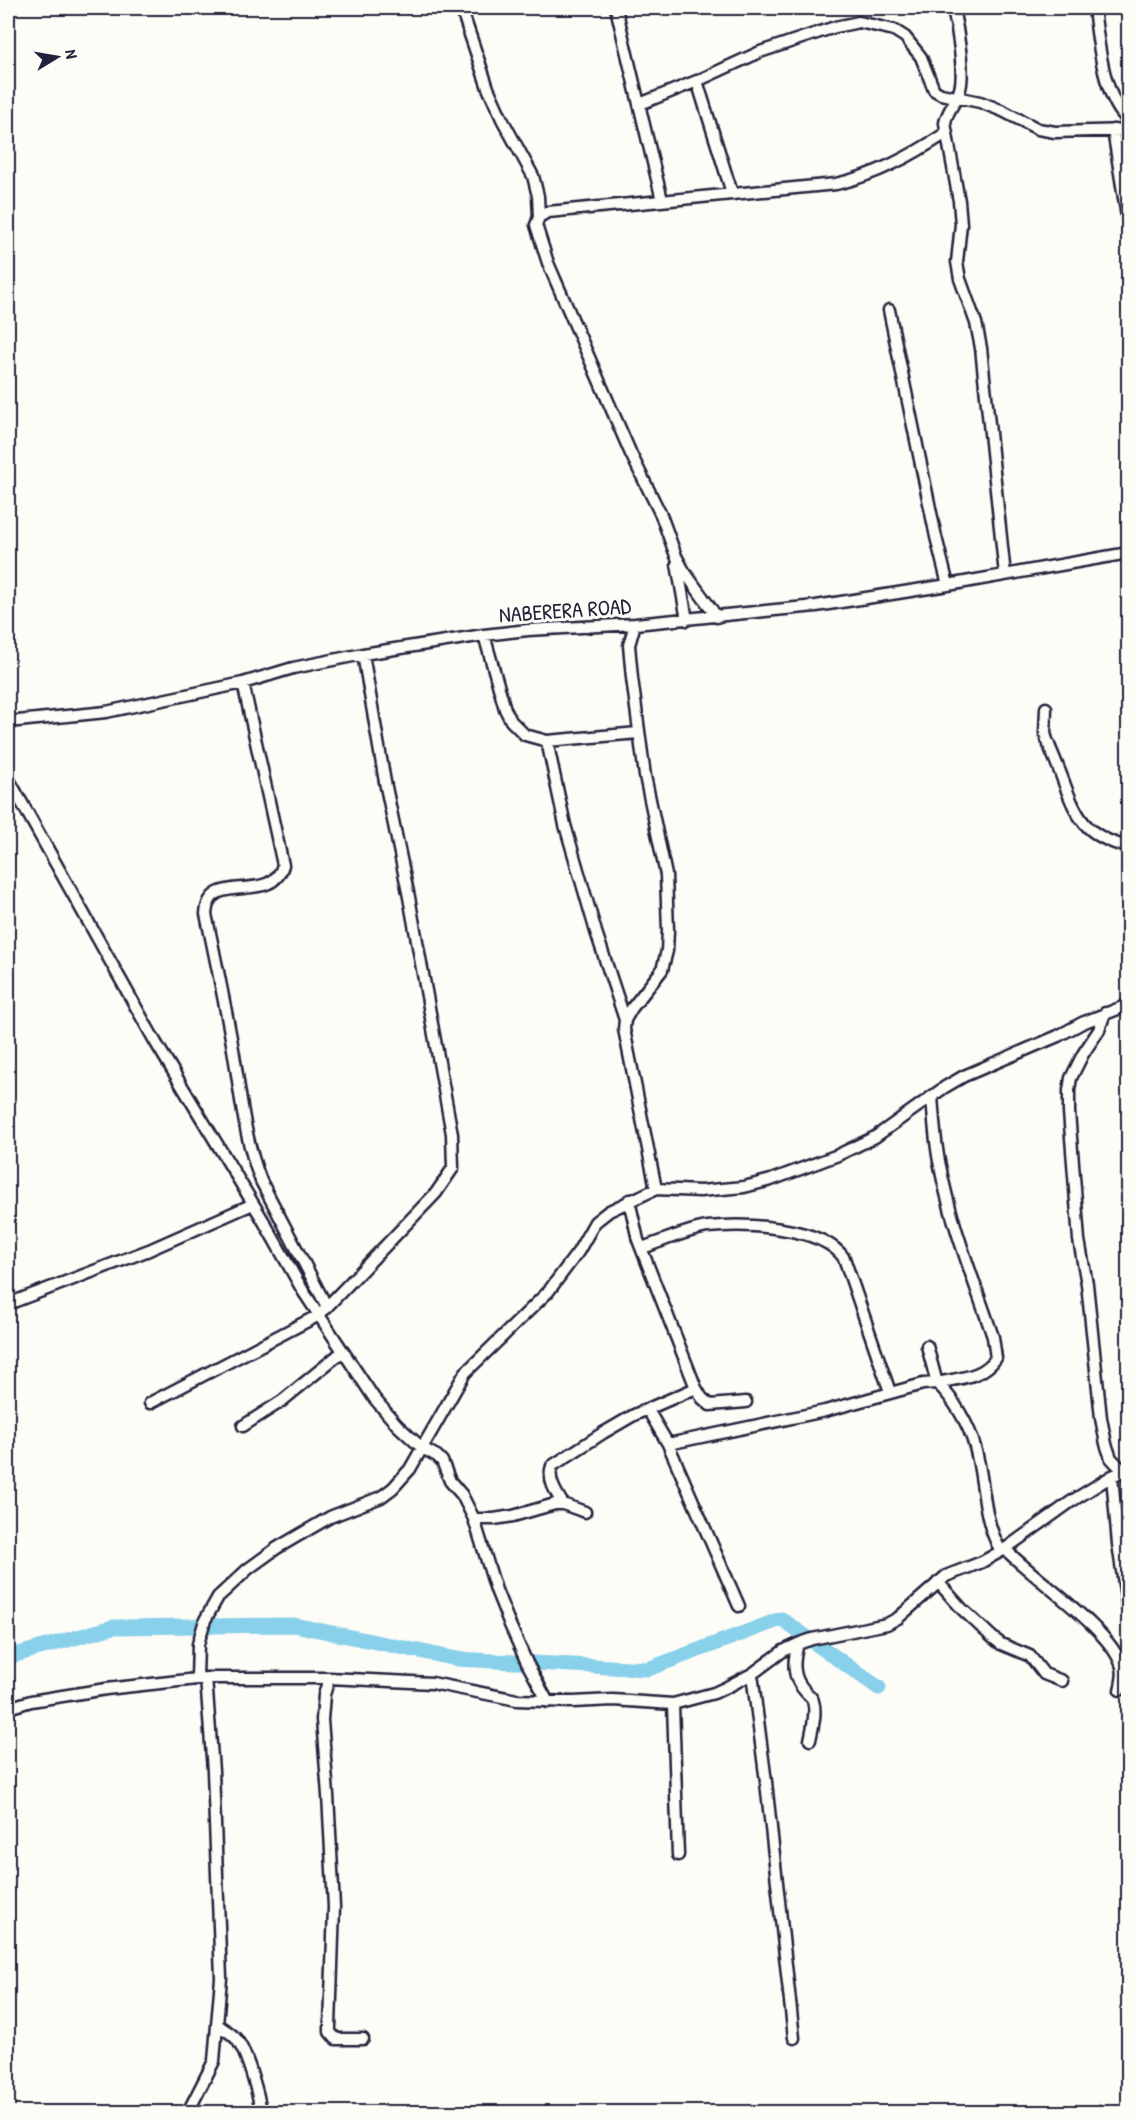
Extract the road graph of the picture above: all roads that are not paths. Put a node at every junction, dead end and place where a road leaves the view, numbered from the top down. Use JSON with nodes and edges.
{"nodes":[{"id":1,"x":462,"y":8,"type":"edge"},
{"id":2,"x":616,"y":8,"type":"edge"},
{"id":3,"x":953,"y":8,"type":"edge"},
{"id":4,"x":1094,"y":8,"type":"edge"},
{"id":5,"x":697,"y":81,"type":"junction"},
{"id":6,"x":956,"y":99,"type":"junction"},
{"id":7,"x":640,"y":104,"type":"junction"},
{"id":8,"x":1128,"y":120,"type":"edge"},
{"id":9,"x":1113,"y":130,"type":"junction"},
{"id":10,"x":1128,"y":130,"type":"edge"},
{"id":11,"x":946,"y":133,"type":"junction"},
{"id":12,"x":732,"y":193,"type":"junction"},
{"id":13,"x":662,"y":200,"type":"junction"},
{"id":14,"x":539,"y":216,"type":"junction"},
{"id":15,"x":1128,"y":223,"type":"edge"},
{"id":16,"x":889,"y":310,"type":"dead end"},
{"id":17,"x":1128,"y":553,"type":"edge"},
{"id":18,"x":676,"y":556,"type":"junction"},
{"id":19,"x":1005,"y":574,"type":"junction"},
{"id":20,"x":948,"y":585,"type":"junction"},
{"id":21,"x":717,"y":617,"type":"junction"},
{"id":22,"x":687,"y":620,"type":"junction"},
{"id":23,"x":635,"y":624,"type":"junction"},
{"id":24,"x":484,"y":635,"type":"junction"},
{"id":25,"x":363,"y":654,"type":"junction"},
{"id":26,"x":243,"y":682,"type":"junction"},
{"id":27,"x":1046,"y":708,"type":"dead end"},
{"id":28,"x":8,"y":722,"type":"edge"},
{"id":29,"x":638,"y":733,"type":"junction"},
{"id":30,"x":547,"y":741,"type":"junction"},
{"id":31,"x":8,"y":778,"type":"edge"},
{"id":32,"x":1128,"y":847,"type":"edge"},
{"id":33,"x":1128,"y":1005,"type":"edge"},
{"id":34,"x":1105,"y":1013,"type":"junction"},
{"id":35,"x":625,"y":1020,"type":"junction"},
{"id":36,"x":932,"y":1097,"type":"junction"},
{"id":37,"x":656,"y":1189,"type":"junction"},
{"id":38,"x":629,"y":1200,"type":"junction"},
{"id":39,"x":254,"y":1204,"type":"junction"},
{"id":40,"x":642,"y":1248,"type":"junction"},
{"id":41,"x":8,"y":1304,"type":"edge"},
{"id":42,"x":323,"y":1311,"type":"junction"},
{"id":43,"x":927,"y":1346,"type":"dead end"},
{"id":44,"x":342,"y":1352,"type":"junction"},
{"id":45,"x":937,"y":1383,"type":"junction"},
{"id":46,"x":696,"y":1388,"type":"junction"},
{"id":47,"x":890,"y":1392,"type":"junction"},
{"id":48,"x":746,"y":1402,"type":"dead end"},
{"id":49,"x":150,"y":1403,"type":"dead end"},
{"id":50,"x":648,"y":1410,"type":"junction"},
{"id":51,"x":243,"y":1426,"type":"dead end"},
{"id":52,"x":668,"y":1444,"type":"junction"},
{"id":53,"x":422,"y":1448,"type":"junction"},
{"id":54,"x":1126,"y":1470,"type":"edge"},
{"id":55,"x":1112,"y":1476,"type":"junction"},
{"id":56,"x":563,"y":1504,"type":"junction"},
{"id":57,"x":585,"y":1512,"type":"dead end"},
{"id":58,"x":474,"y":1519,"type":"junction"},
{"id":59,"x":1118,"y":1544,"type":"junction"},
{"id":60,"x":1003,"y":1550,"type":"junction"},
{"id":61,"x":1128,"y":1555,"type":"edge"},
{"id":62,"x":938,"y":1582,"type":"junction"},
{"id":63,"x":739,"y":1606,"type":"dead end"},
{"id":64,"x":1128,"y":1611,"type":"edge"},
{"id":65,"x":798,"y":1644,"type":"junction"},
{"id":66,"x":752,"y":1674,"type":"junction"},
{"id":67,"x":201,"y":1678,"type":"junction"},
{"id":68,"x":329,"y":1678,"type":"junction"},
{"id":69,"x":1062,"y":1682,"type":"dead end"},
{"id":70,"x":1120,"y":1690,"type":"dead end"},
{"id":71,"x":548,"y":1702,"type":"junction"},
{"id":72,"x":674,"y":1704,"type":"junction"},
{"id":73,"x":8,"y":1708,"type":"edge"},
{"id":74,"x":810,"y":1740,"type":"dead end"},
{"id":75,"x":678,"y":1855,"type":"dead end"},
{"id":76,"x":219,"y":2026,"type":"junction"},
{"id":77,"x":794,"y":2038,"type":"dead end"},
{"id":78,"x":363,"y":2039,"type":"dead end"},
{"id":79,"x":188,"y":2112,"type":"edge"},
{"id":80,"x":261,"y":2112,"type":"edge"}],
"edges":[{"from":1,"to":14,"type":"street"},
{"from":2,"to":7,"type":"street"},
{"from":3,"to":6,"type":"street"},
{"from":4,"to":8,"type":"street"},
{"from":5,"to":6,"type":"street"},
{"from":5,"to":7,"type":"street"},
{"from":5,"to":12,"type":"street"},
{"from":6,"to":9,"type":"street"},
{"from":6,"to":11,"type":"street"},
{"from":7,"to":13,"type":"street"},
{"from":9,"to":10,"type":"street"},
{"from":9,"to":15,"type":"street"},
{"from":11,"to":12,"type":"street"},
{"from":11,"to":19,"type":"street"},
{"from":12,"to":13,"type":"street"},
{"from":13,"to":14,"type":"street"},
{"from":14,"to":18,"type":"street"},
{"from":16,"to":20,"type":"street"},
{"from":17,"to":19,"type":"street","name":"NABERERA ROAD"},
{"from":18,"to":21,"type":"street"},
{"from":18,"to":22,"type":"street"},
{"from":19,"to":20,"type":"street","name":"NABERERA ROAD"},
{"from":20,"to":21,"type":"street","name":"NABERERA ROAD"},
{"from":21,"to":22,"type":"street","name":"NABERERA ROAD"},
{"from":22,"to":23,"type":"street","name":"NABERERA ROAD"},
{"from":23,"to":24,"type":"street","name":"NABERERA ROAD"},
{"from":23,"to":29,"type":"street"},
{"from":24,"to":25,"type":"street","name":"NABERERA ROAD"},
{"from":24,"to":30,"type":"street"},
{"from":25,"to":26,"type":"street","name":"NABERERA ROAD"},
{"from":25,"to":42,"type":"street"},
{"from":26,"to":28,"type":"street","name":"NABERERA ROAD"},
{"from":26,"to":42,"type":"street"},
{"from":27,"to":32,"type":"street"},
{"from":29,"to":30,"type":"street"},
{"from":29,"to":35,"type":"street"},
{"from":30,"to":35,"type":"street"},
{"from":31,"to":39,"type":"street"},
{"from":33,"to":34,"type":"street"},
{"from":34,"to":36,"type":"street"},
{"from":34,"to":54,"type":"street"},
{"from":35,"to":37,"type":"street"},
{"from":36,"to":37,"type":"street"},
{"from":36,"to":45,"type":"street"},
{"from":37,"to":38,"type":"street"},
{"from":38,"to":40,"type":"street"},
{"from":38,"to":53,"type":"street"},
{"from":39,"to":41,"type":"street"},
{"from":39,"to":42,"type":"street"},
{"from":40,"to":46,"type":"street"},
{"from":40,"to":47,"type":"street"},
{"from":42,"to":44,"type":"street"},
{"from":42,"to":49,"type":"street"},
{"from":43,"to":45,"type":"street"},
{"from":44,"to":51,"type":"street"},
{"from":44,"to":53,"type":"street"},
{"from":45,"to":47,"type":"street"},
{"from":45,"to":60,"type":"street"},
{"from":46,"to":48,"type":"street"},
{"from":46,"to":50,"type":"street"},
{"from":47,"to":52,"type":"street"},
{"from":50,"to":52,"type":"street"},
{"from":50,"to":56,"type":"street"},
{"from":52,"to":63,"type":"street"},
{"from":53,"to":58,"type":"street"},
{"from":53,"to":67,"type":"street"},
{"from":54,"to":55,"type":"street"},
{"from":55,"to":59,"type":"street"},
{"from":55,"to":60,"type":"street"},
{"from":56,"to":57,"type":"street"},
{"from":56,"to":58,"type":"street"},
{"from":58,"to":71,"type":"street"},
{"from":59,"to":61,"type":"street"},
{"from":59,"to":64,"type":"street"},
{"from":60,"to":62,"type":"street"},
{"from":60,"to":70,"type":"street"},
{"from":62,"to":65,"type":"street"},
{"from":62,"to":69,"type":"street"},
{"from":65,"to":66,"type":"street"},
{"from":65,"to":74,"type":"street"},
{"from":66,"to":72,"type":"street"},
{"from":66,"to":77,"type":"street"},
{"from":67,"to":68,"type":"street"},
{"from":67,"to":73,"type":"street"},
{"from":67,"to":76,"type":"street"},
{"from":68,"to":71,"type":"street"},
{"from":68,"to":78,"type":"street"},
{"from":71,"to":72,"type":"street"},
{"from":72,"to":75,"type":"street"},
{"from":76,"to":79,"type":"street"},
{"from":76,"to":80,"type":"street"}]}
